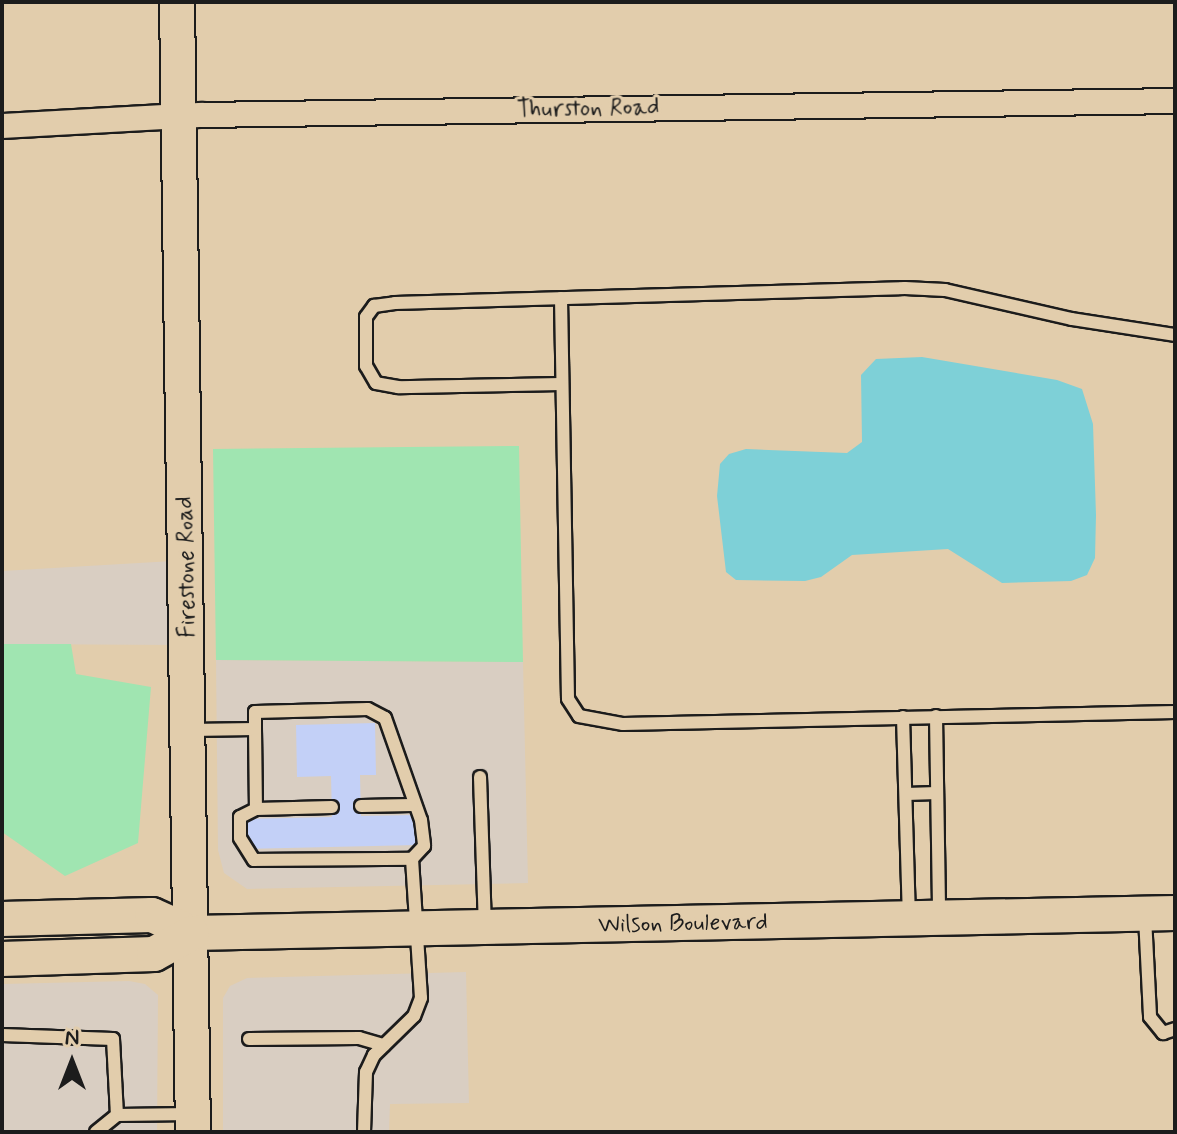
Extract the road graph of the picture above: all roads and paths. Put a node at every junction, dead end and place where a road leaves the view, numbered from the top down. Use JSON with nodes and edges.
{"nodes":[{"id":1,"x":177,"y":2,"type":"edge"},
{"id":2,"x":1175,"y":101,"type":"edge"},
{"id":3,"x":179,"y":119,"type":"junction"},
{"id":4,"x":2,"y":126,"type":"edge"},
{"id":5,"x":561,"y":298,"type":"junction"},
{"id":6,"x":1175,"y":335,"type":"edge"},
{"id":7,"x":561,"y":384,"type":"junction"},
{"id":8,"x":1175,"y":712,"type":"edge"},
{"id":9,"x":936,"y":716,"type":"junction"},
{"id":10,"x":903,"y":717,"type":"junction"},
{"id":11,"x":255,"y":729,"type":"junction"},
{"id":12,"x":190,"y":730,"type":"junction"},
{"id":13,"x":480,"y":777,"type":"dead end"},
{"id":14,"x":937,"y":793,"type":"junction"},
{"id":15,"x":906,"y":794,"type":"junction"},
{"id":16,"x":412,"y":805,"type":"junction"},
{"id":17,"x":361,"y":806,"type":"dead end"},
{"id":18,"x":325,"y":810,"type":"dead end"},
{"id":19,"x":262,"y":812,"type":"junction"},
{"id":20,"x":412,"y":859,"type":"junction"},
{"id":21,"x":1160,"y":913,"type":"edge"},
{"id":22,"x":924,"y":918,"type":"junction"},
{"id":23,"x":2,"y":919,"type":"edge"},
{"id":24,"x":485,"y":928,"type":"junction"},
{"id":25,"x":417,"y":929,"type":"junction"},
{"id":26,"x":192,"y":933,"type":"junction"},
{"id":27,"x":2,"y":959,"type":"edge"},
{"id":28,"x":1175,"y":1029,"type":"edge"},
{"id":29,"x":2,"y":1035,"type":"edge"},
{"id":30,"x":249,"y":1039,"type":"dead end"},
{"id":31,"x":384,"y":1045,"type":"junction"},
{"id":32,"x":117,"y":1115,"type":"junction"},
{"id":33,"x":193,"y":1123,"type":"edge"},
{"id":34,"x":96,"y":1132,"type":"edge"},
{"id":35,"x":364,"y":1132,"type":"edge"}],
"edges":[{"from":1,"to":3,"type":"main road","name":"Firestone Road"},
{"from":2,"to":3,"type":"street","name":"Thurston Road"},
{"from":3,"to":4,"type":"street","name":"Thurston Road"},
{"from":3,"to":12,"type":"main road","name":"Firestone Road"},
{"from":5,"to":6,"type":"lane"},
{"from":5,"to":7,"type":"lane"},
{"from":5,"to":7,"type":"lane"},
{"from":7,"to":10,"type":"lane"},
{"from":8,"to":9,"type":"lane"},
{"from":9,"to":10,"type":"lane"},
{"from":9,"to":14,"type":"lane"},
{"from":10,"to":15,"type":"lane"},
{"from":11,"to":12,"type":"lane"},
{"from":11,"to":16,"type":"lane"},
{"from":11,"to":19,"type":"lane"},
{"from":12,"to":26,"type":"main road","name":"Firestone Road"},
{"from":13,"to":24,"type":"lane"},
{"from":14,"to":15,"type":"lane"},
{"from":14,"to":22,"type":"lane"},
{"from":15,"to":22,"type":"lane"},
{"from":16,"to":17,"type":"lane"},
{"from":16,"to":20,"type":"lane"},
{"from":18,"to":19,"type":"lane"},
{"from":19,"to":20,"type":"lane"},
{"from":20,"to":25,"type":"lane"},
{"from":21,"to":22,"type":"main road","name":"Wilson Boulevard"},
{"from":21,"to":28,"type":"lane"},
{"from":22,"to":24,"type":"main road","name":"Wilson Boulevard"},
{"from":23,"to":26,"type":"main road","name":"Wilson Boulevard"},
{"from":24,"to":25,"type":"main road","name":"Wilson Boulevard"},
{"from":25,"to":26,"type":"main road","name":"Wilson Boulevard"},
{"from":25,"to":31,"type":"lane"},
{"from":26,"to":27,"type":"main road","name":"Wilson Boulevard"},
{"from":26,"to":33,"type":"main road","name":"Firestone Road"},
{"from":29,"to":32,"type":"lane"},
{"from":30,"to":31,"type":"lane"},
{"from":31,"to":35,"type":"lane"},
{"from":32,"to":33,"type":"lane"},
{"from":32,"to":34,"type":"lane"}]}
